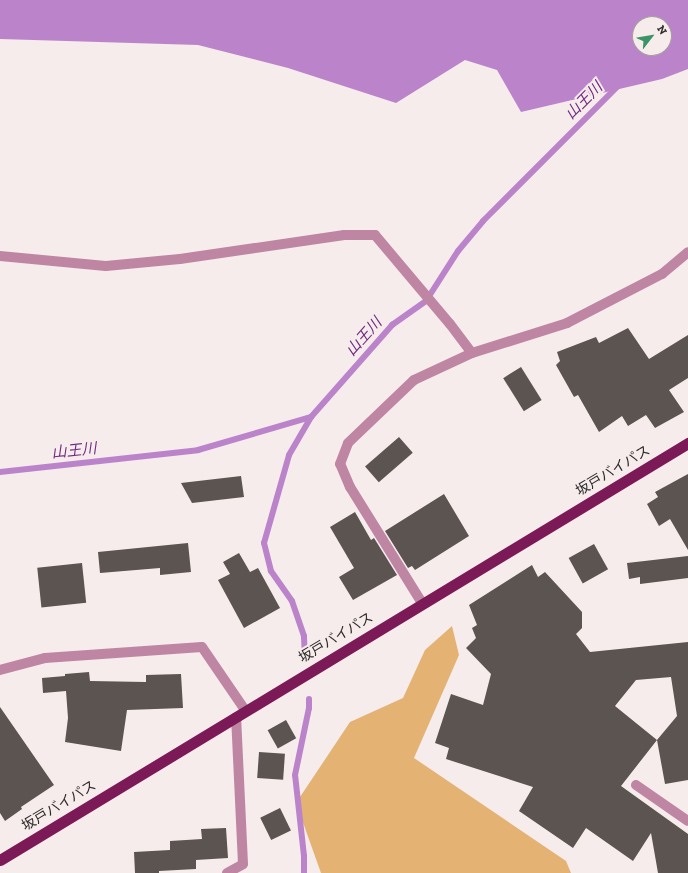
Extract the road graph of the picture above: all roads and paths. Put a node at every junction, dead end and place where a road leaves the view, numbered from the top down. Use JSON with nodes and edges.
{"nodes":[{"id":1,"x":688,"y":252,"type":"edge"},
{"id":2,"x":0,"y":256,"type":"edge"},
{"id":3,"x":472,"y":353,"type":"junction"},
{"id":4,"x":688,"y":443,"type":"edge"},
{"id":5,"x":422,"y":603,"type":"junction"},
{"id":6,"x":0,"y":670,"type":"edge"},
{"id":7,"x":241,"y":714,"type":"junction"},
{"id":8,"x":636,"y":785,"type":"dead end"},
{"id":9,"x":688,"y":821,"type":"edge"},
{"id":10,"x":0,"y":860,"type":"edge"},
{"id":11,"x":227,"y":873,"type":"edge"}],
"edges":[{"from":1,"to":3,"type":"street"},
{"from":2,"to":3,"type":"street"},
{"from":3,"to":5,"type":"street"},
{"from":4,"to":5,"type":"highway","name":"坂戸バイパス"},
{"from":5,"to":7,"type":"highway","name":"坂戸バイパス"},
{"from":6,"to":7,"type":"street"},
{"from":7,"to":10,"type":"highway","name":"坂戸バイパス"},
{"from":7,"to":11,"type":"street"},
{"from":8,"to":9,"type":"street"}]}
